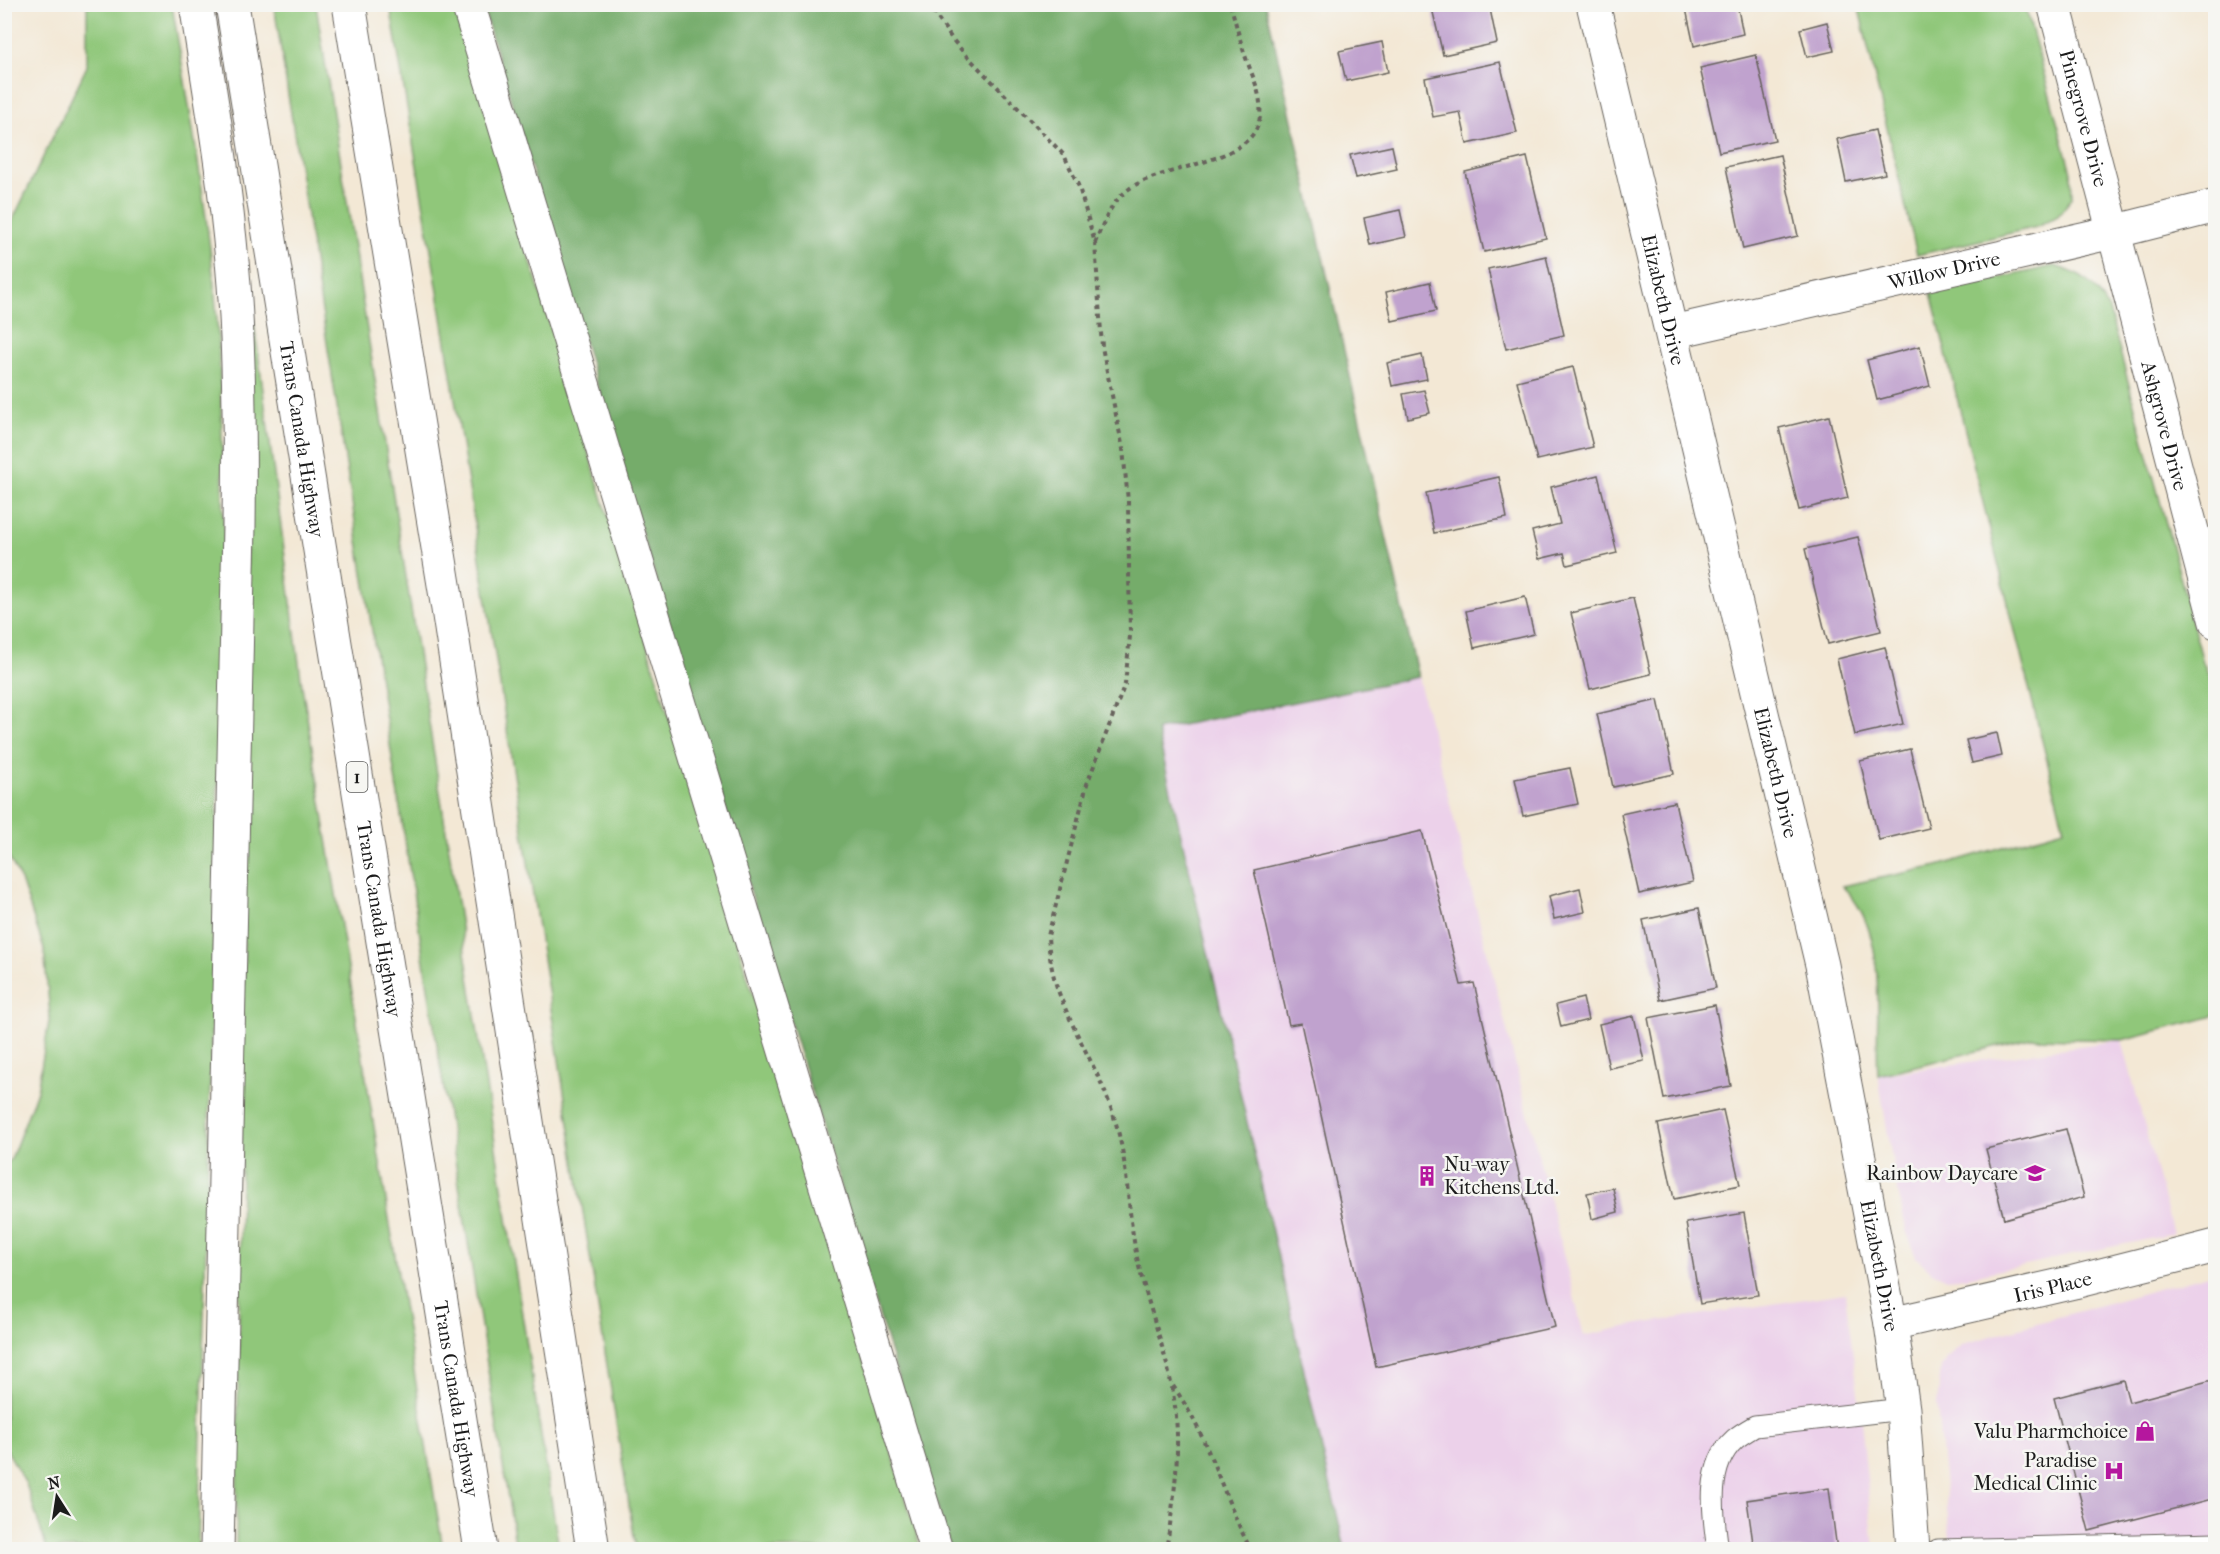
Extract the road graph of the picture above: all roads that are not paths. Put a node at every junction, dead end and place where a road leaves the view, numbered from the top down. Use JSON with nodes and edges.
{"nodes":[{"id":1,"x":196,"y":4,"type":"edge"},
{"id":2,"x":232,"y":4,"type":"edge"},
{"id":3,"x":349,"y":4,"type":"edge"},
{"id":4,"x":468,"y":4,"type":"edge"},
{"id":5,"x":1593,"y":4,"type":"edge"},
{"id":6,"x":2055,"y":4,"type":"edge"},
{"id":7,"x":2216,"y":206,"type":"edge"},
{"id":8,"x":2113,"y":232,"type":"junction"},
{"id":9,"x":1672,"y":332,"type":"junction"},
{"id":10,"x":2216,"y":622,"type":"edge"},
{"id":11,"x":2216,"y":1246,"type":"edge"},
{"id":12,"x":1891,"y":1324,"type":"junction"},
{"id":13,"x":1903,"y":1409,"type":"junction"},
{"id":14,"x":2216,"y":1543,"type":"edge"},
{"id":15,"x":218,"y":1550,"type":"edge"},
{"id":16,"x":481,"y":1550,"type":"edge"},
{"id":17,"x":593,"y":1550,"type":"edge"},
{"id":18,"x":936,"y":1550,"type":"edge"},
{"id":19,"x":1718,"y":1550,"type":"edge"},
{"id":20,"x":1913,"y":1550,"type":"edge"},
{"id":21,"x":1938,"y":1550,"type":"edge"}],
"edges":[{"from":1,"to":15,"type":"main road"},
{"from":2,"to":16,"type":"main road","name":"Trans Canada Highway","number":"1"},
{"from":3,"to":17,"type":"main road"},
{"from":4,"to":18,"type":"main road"},
{"from":5,"to":9,"type":"main road","name":"Elizabeth Drive"},
{"from":6,"to":8,"type":"main road","name":"Pinegrove Drive"},
{"from":7,"to":8,"type":"main road","name":"Willow Drive"},
{"from":8,"to":9,"type":"main road","name":"Willow Drive"},
{"from":8,"to":10,"type":"main road","name":"Ashgrove Drive"},
{"from":9,"to":12,"type":"main road","name":"Elizabeth Drive"},
{"from":11,"to":12,"type":"main road","name":"Iris Place"},
{"from":12,"to":13,"type":"main road","name":"Elizabeth Drive"},
{"from":13,"to":19,"type":"lane"},
{"from":13,"to":20,"type":"main road","name":"Elizabeth Drive"},
{"from":14,"to":21,"type":"lane"}]}
